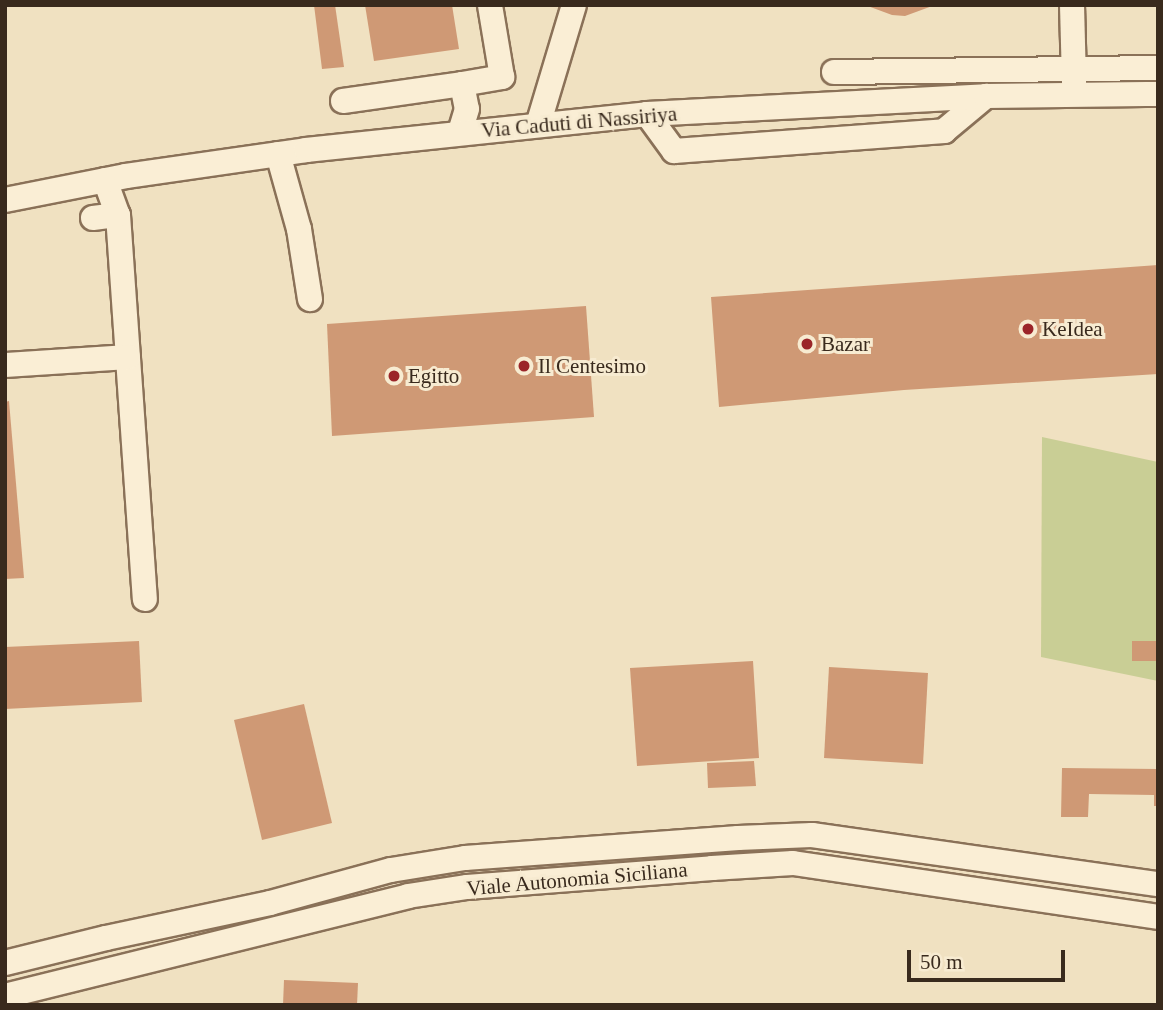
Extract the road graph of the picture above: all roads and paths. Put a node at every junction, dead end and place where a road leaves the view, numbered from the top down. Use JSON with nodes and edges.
{"nodes":[{"id":1,"x":490,"y":5,"type":"edge"},
{"id":2,"x":574,"y":5,"type":"edge"},
{"id":3,"x":1072,"y":5,"type":"edge"},
{"id":4,"x":1158,"y":68,"type":"edge"},
{"id":5,"x":1085,"y":69,"type":"junction"},
{"id":6,"x":910,"y":71,"type":"junction"},
{"id":7,"x":834,"y":72,"type":"dead end"},
{"id":8,"x":462,"y":84,"type":"junction"},
{"id":9,"x":1158,"y":94,"type":"edge"},
{"id":10,"x":1075,"y":95,"type":"junction"},
{"id":11,"x":1118,"y":95,"type":"junction"},
{"id":12,"x":986,"y":96,"type":"junction"},
{"id":13,"x":939,"y":99,"type":"junction"},
{"id":14,"x":343,"y":101,"type":"dead end"},
{"id":15,"x":881,"y":102,"type":"junction"},
{"id":16,"x":647,"y":114,"type":"junction"},
{"id":17,"x":538,"y":125,"type":"junction"},
{"id":18,"x":460,"y":132,"type":"junction"},
{"id":19,"x":278,"y":154,"type":"junction"},
{"id":20,"x":105,"y":180,"type":"junction"},
{"id":21,"x":5,"y":200,"type":"edge"},
{"id":22,"x":118,"y":215,"type":"junction"},
{"id":23,"x":93,"y":218,"type":"dead end"},
{"id":24,"x":310,"y":299,"type":"dead end"},
{"id":25,"x":128,"y":357,"type":"junction"},
{"id":26,"x":5,"y":365,"type":"edge"},
{"id":27,"x":145,"y":599,"type":"dead end"},
{"id":28,"x":710,"y":840,"type":"junction"},
{"id":29,"x":712,"y":869,"type":"junction"},
{"id":30,"x":1158,"y":884,"type":"edge"},
{"id":31,"x":1158,"y":917,"type":"edge"},
{"id":32,"x":106,"y":938,"type":"junction"},
{"id":33,"x":5,"y":963,"type":"edge"},
{"id":34,"x":115,"y":970,"type":"junction"},
{"id":35,"x":5,"y":996,"type":"edge"}],
"edges":[{"from":1,"to":8,"type":"street"},
{"from":2,"to":17,"type":"street"},
{"from":3,"to":5,"type":"street"},
{"from":4,"to":5,"type":"street"},
{"from":5,"to":6,"type":"street"},
{"from":5,"to":10,"type":"street"},
{"from":5,"to":11,"type":"street"},
{"from":6,"to":7,"type":"street"},
{"from":6,"to":13,"type":"street"},
{"from":6,"to":15,"type":"street"},
{"from":8,"to":14,"type":"street"},
{"from":8,"to":18,"type":"street"},
{"from":9,"to":11,"type":"street","name":"Via Caduti di Nassiriya"},
{"from":10,"to":11,"type":"street","name":"Via Caduti di Nassiriya"},
{"from":10,"to":12,"type":"street","name":"Via Caduti di Nassiriya"},
{"from":12,"to":13,"type":"street","name":"Via Caduti di Nassiriya"},
{"from":12,"to":16,"type":"street"},
{"from":13,"to":15,"type":"street","name":"Via Caduti di Nassiriya"},
{"from":15,"to":16,"type":"street","name":"Via Caduti di Nassiriya"},
{"from":16,"to":17,"type":"street","name":"Via Caduti di Nassiriya"},
{"from":17,"to":18,"type":"street","name":"Via Caduti di Nassiriya"},
{"from":18,"to":19,"type":"street","name":"Via Caduti di Nassiriya"},
{"from":19,"to":20,"type":"street","name":"Via Caduti di Nassiriya"},
{"from":19,"to":24,"type":"street"},
{"from":20,"to":21,"type":"street","name":"Via Caduti di Nassiriya"},
{"from":20,"to":22,"type":"street"},
{"from":22,"to":23,"type":"street"},
{"from":22,"to":25,"type":"street"},
{"from":25,"to":26,"type":"street"},
{"from":25,"to":27,"type":"street"},
{"from":28,"to":29,"type":"street"},
{"from":28,"to":30,"type":"street","name":"Viale Autonomia Siciliana"},
{"from":28,"to":32,"type":"street","name":"Viale Autonomia Siciliana"},
{"from":29,"to":31,"type":"street","name":"Viale Autonomia Siciliana"},
{"from":29,"to":34,"type":"street","name":"Viale Autonomia Siciliana"},
{"from":32,"to":33,"type":"street","name":"Viale Autonomia Siciliana"},
{"from":32,"to":34,"type":"street"},
{"from":34,"to":35,"type":"street","name":"Viale Autonomia Siciliana"}]}
